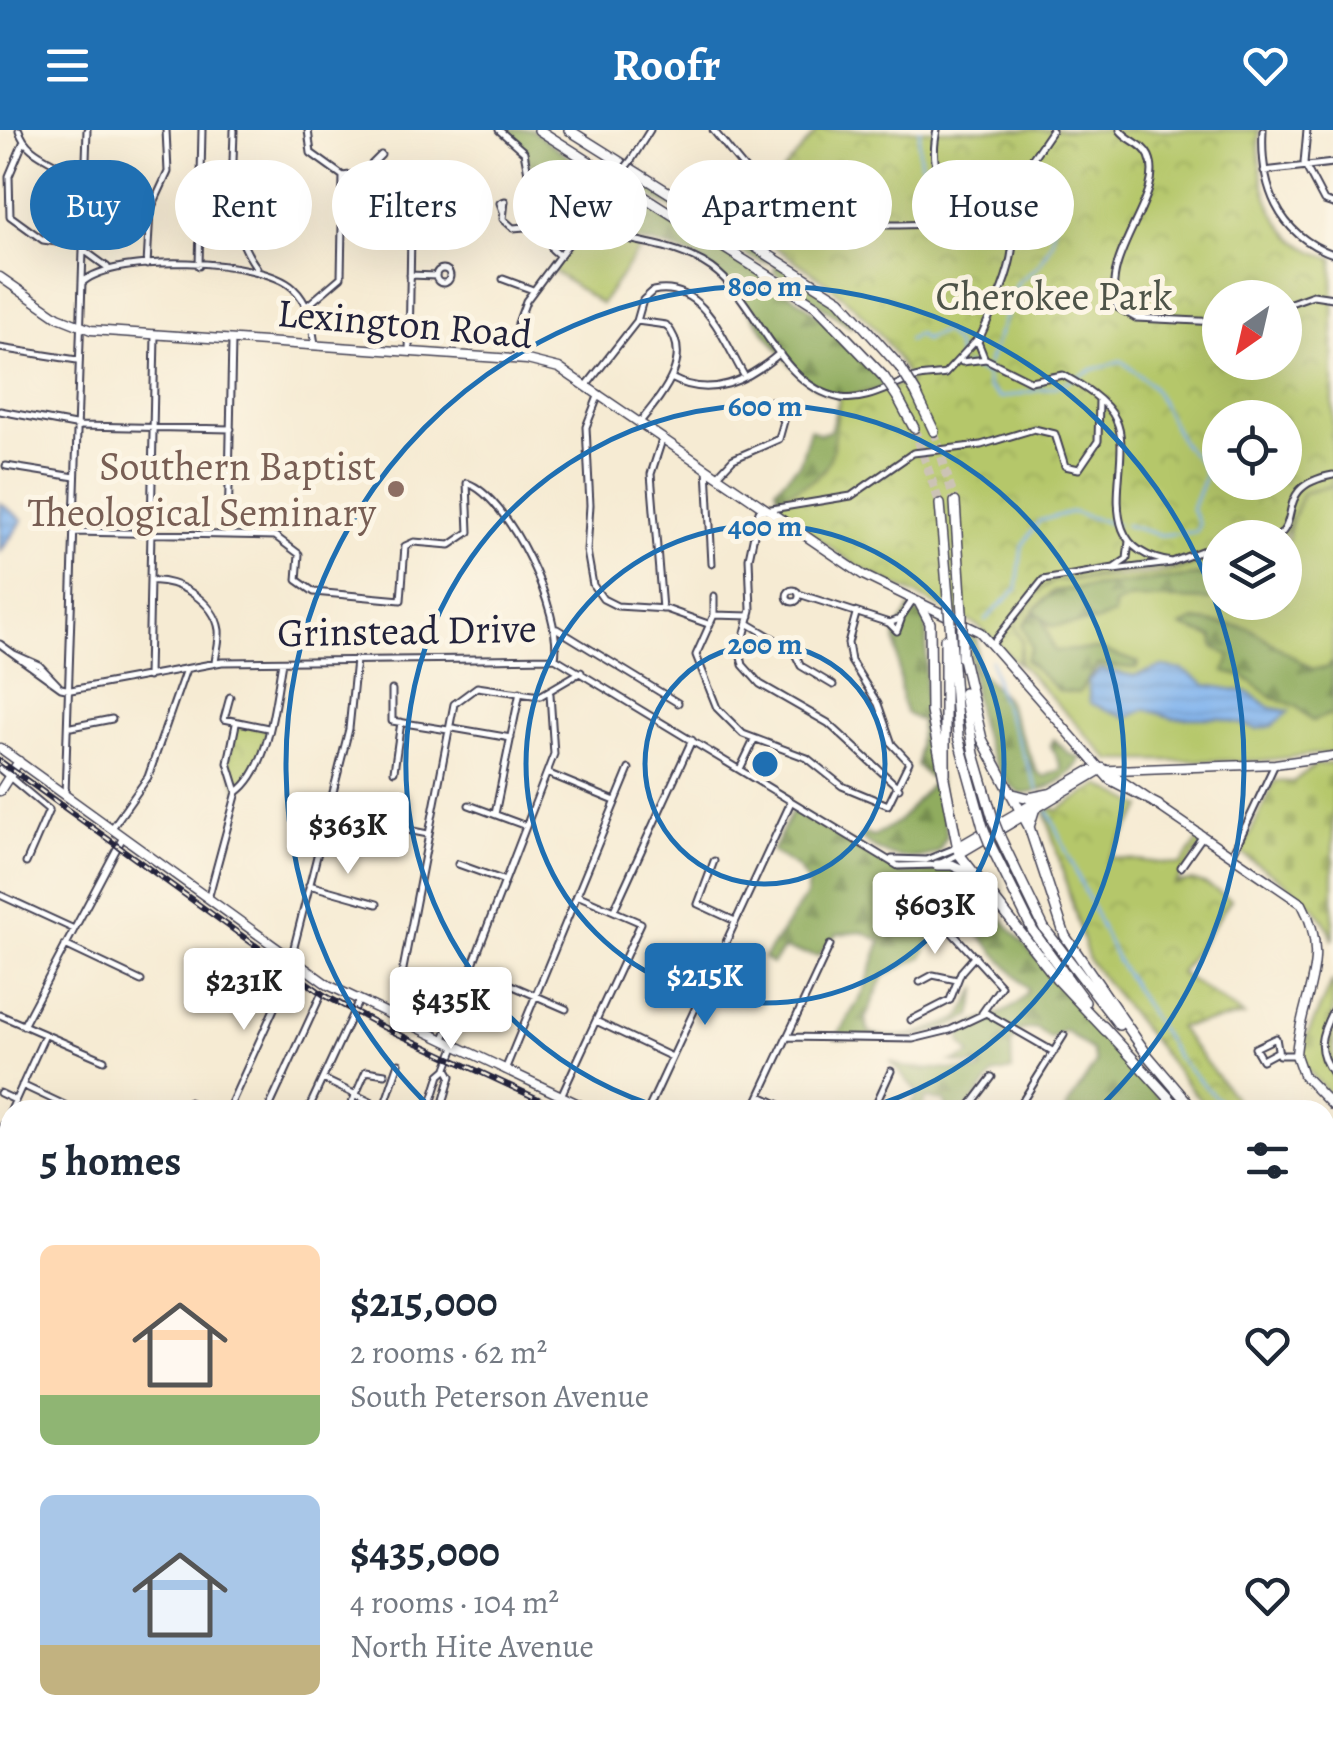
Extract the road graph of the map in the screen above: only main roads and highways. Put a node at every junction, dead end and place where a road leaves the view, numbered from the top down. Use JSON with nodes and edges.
{"nodes":[{"id":1,"x":540,"y":130,"type":"edge"},
{"id":2,"x":569,"y":130,"type":"edge"},
{"id":3,"x":0,"y":276,"type":"edge"},
{"id":4,"x":914,"y":428,"type":"tunnel mouth"},
{"id":5,"x":934,"y":431,"type":"tunnel mouth"},
{"id":6,"x":955,"y":502,"type":"tunnel mouth"},
{"id":7,"x":940,"y":504,"type":"tunnel mouth"},
{"id":8,"x":916,"y":602,"type":"junction"},
{"id":9,"x":948,"y":622,"type":"junction"},
{"id":10,"x":962,"y":654,"type":"junction"},
{"id":11,"x":0,"y":748,"type":"edge"},
{"id":12,"x":1333,"y":756,"type":"edge"},
{"id":13,"x":19,"y":761,"type":"junction"},
{"id":14,"x":1103,"y":768,"type":"junction"},
{"id":15,"x":0,"y":791,"type":"edge"},
{"id":16,"x":1010,"y":793,"type":"junction"},
{"id":17,"x":1049,"y":794,"type":"junction"},
{"id":18,"x":946,"y":802,"type":"junction"},
{"id":19,"x":1034,"y":810,"type":"junction"},
{"id":20,"x":1020,"y":814,"type":"junction"},
{"id":21,"x":1029,"y":827,"type":"junction"},
{"id":22,"x":957,"y":851,"type":"junction"},
{"id":23,"x":936,"y":865,"type":"road end"},
{"id":24,"x":971,"y":874,"type":"junction"},
{"id":25,"x":1325,"y":935,"type":"dead end"},
{"id":26,"x":1320,"y":995,"type":"dead end"},
{"id":27,"x":1106,"y":1030,"type":"junction"},
{"id":28,"x":1148,"y":1056,"type":"junction"},
{"id":29,"x":569,"y":1100,"type":"edge"},
{"id":30,"x":1171,"y":1100,"type":"edge"},
{"id":31,"x":1185,"y":1100,"type":"edge"},
{"id":32,"x":1327,"y":1100,"type":"edge"}],
"edges":[{"from":1,"to":4,"type":"highway","bridge":true},
{"from":2,"to":5,"type":"highway","bridge":true},
{"from":3,"to":8,"type":"main road","name":"Lexington Road"},
{"from":6,"to":10,"type":"highway","bridge":true},
{"from":7,"to":9,"type":"highway","bridge":true},
{"from":8,"to":14,"type":"main road","name":"Lexington Road"},
{"from":8,"to":18,"type":"highway"},
{"from":9,"to":18,"type":"highway"},
{"from":9,"to":27,"type":"highway","bridge":true},
{"from":10,"to":16,"type":"highway"},
{"from":10,"to":28,"type":"highway","bridge":true},
{"from":11,"to":13,"type":"main road"},
{"from":12,"to":14,"type":"main road"},
{"from":13,"to":15,"type":"main road"},
{"from":13,"to":29,"type":"main road"},
{"from":14,"to":17,"type":"main road"},
{"from":14,"to":19,"type":"main road"},
{"from":14,"to":25,"type":"main road","name":"Lexington Road"},
{"from":16,"to":17,"type":"highway"},
{"from":16,"to":20,"type":"highway"},
{"from":17,"to":20,"type":"main road"},
{"from":18,"to":22,"type":"highway"},
{"from":19,"to":20,"type":"main road"},
{"from":19,"to":21,"type":"highway"},
{"from":20,"to":21,"type":"highway"},
{"from":20,"to":22,"type":"main road"},
{"from":21,"to":28,"type":"highway"},
{"from":22,"to":24,"type":"highway"},
{"from":23,"to":24,"type":"highway"},
{"from":24,"to":27,"type":"highway"},
{"from":26,"to":32,"type":"main road"},
{"from":27,"to":30,"type":"highway"},
{"from":28,"to":31,"type":"highway"}]}
